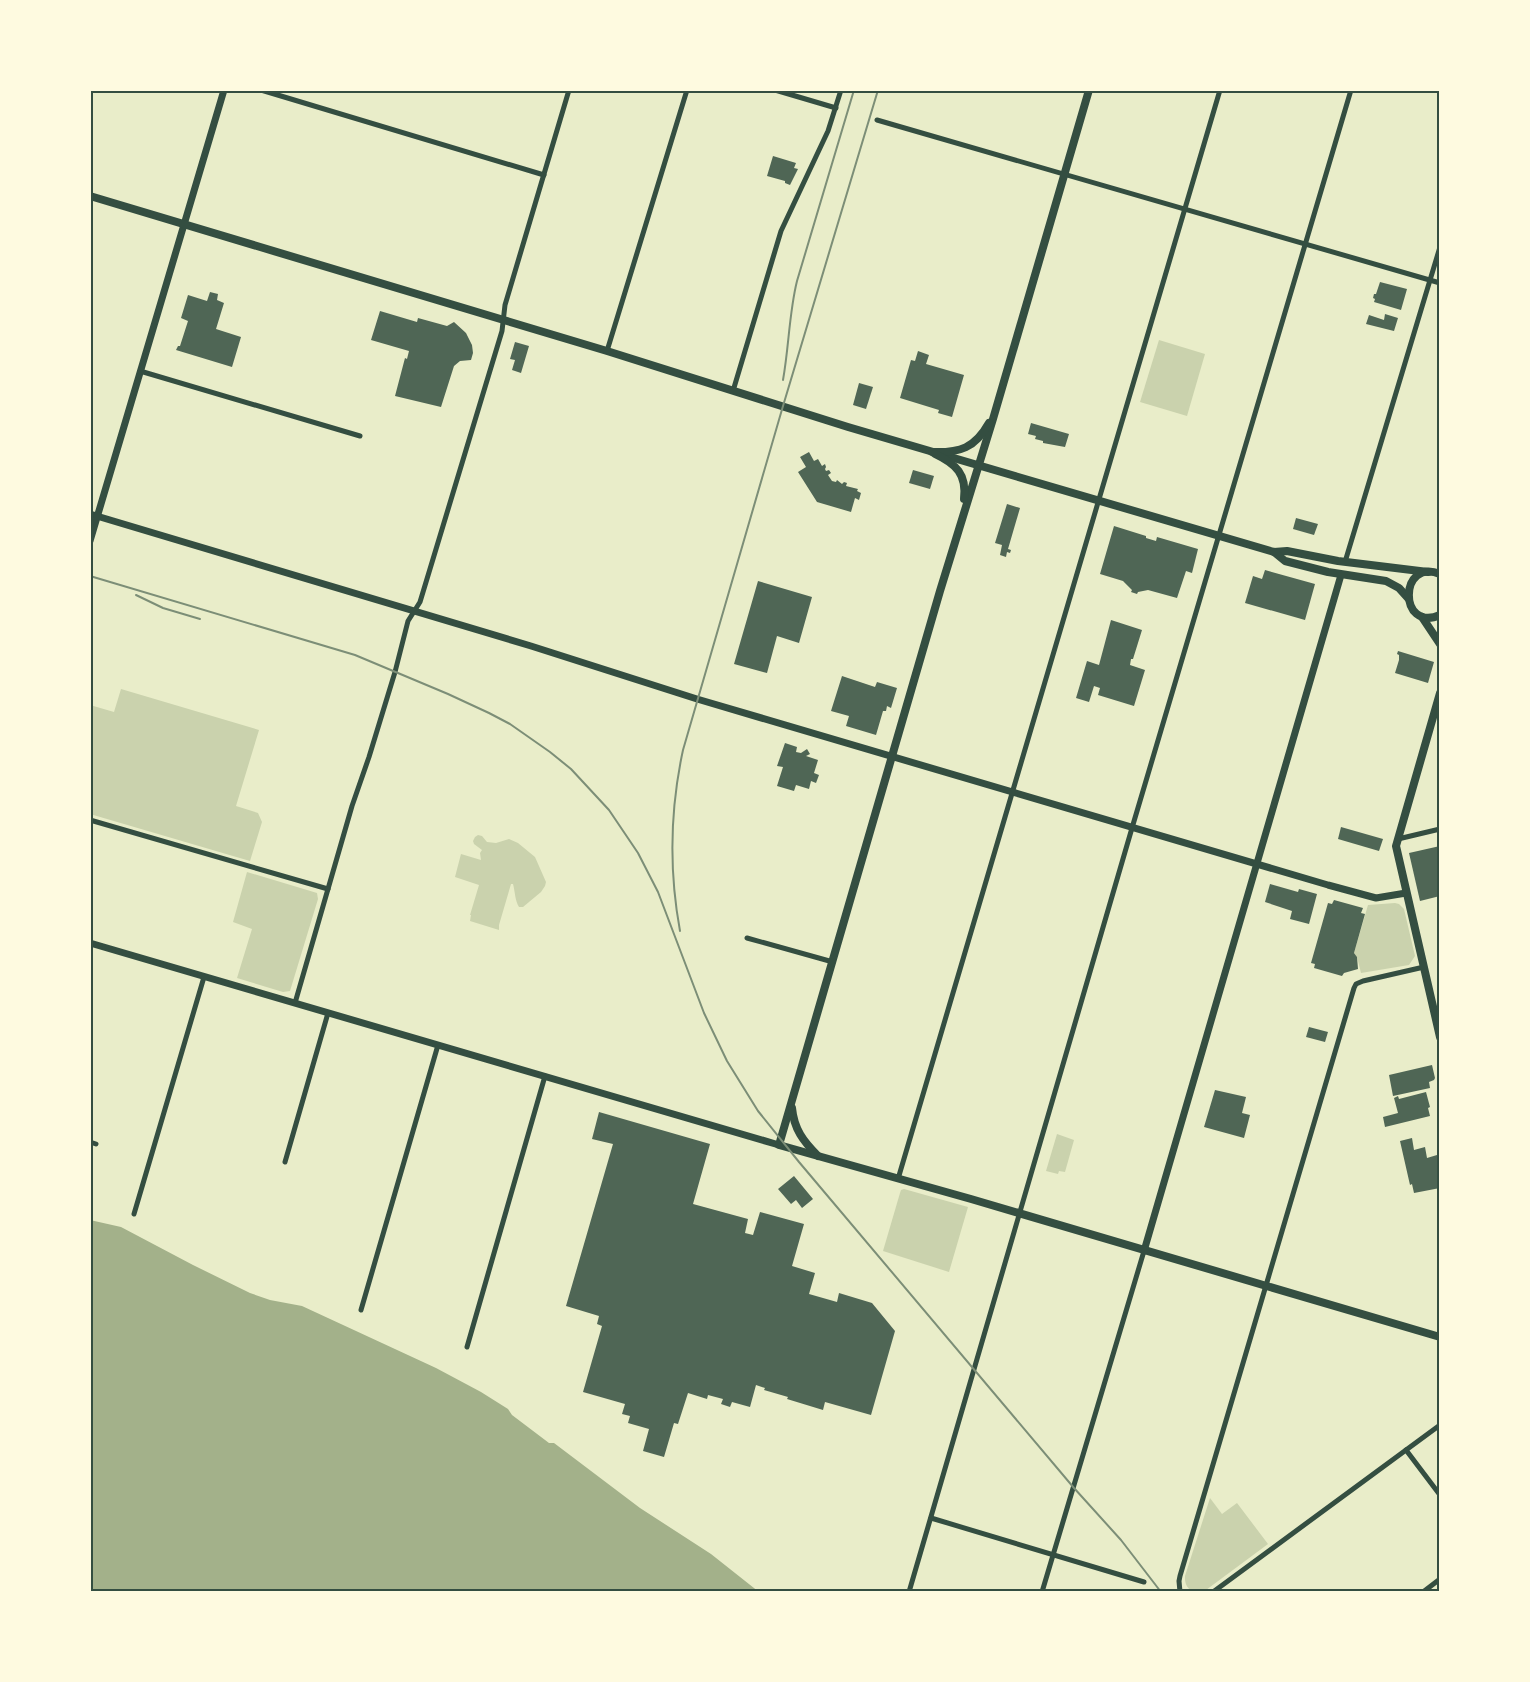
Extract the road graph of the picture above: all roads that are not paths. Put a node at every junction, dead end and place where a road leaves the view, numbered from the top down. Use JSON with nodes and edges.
{"nodes":[{"id":1,"x":224,"y":90,"type":"edge"},
{"id":2,"x":261,"y":90,"type":"edge"},
{"id":3,"x":569,"y":90,"type":"edge"},
{"id":4,"x":687,"y":90,"type":"edge"},
{"id":5,"x":775,"y":90,"type":"edge"},
{"id":6,"x":841,"y":90,"type":"edge"},
{"id":7,"x":1089,"y":90,"type":"edge"},
{"id":8,"x":1220,"y":90,"type":"edge"},
{"id":9,"x":1351,"y":90,"type":"edge"},
{"id":10,"x":836,"y":108,"type":"junction"},
{"id":11,"x":877,"y":120,"type":"dead end"},
{"id":12,"x":1064,"y":174,"type":"junction"},
{"id":13,"x":544,"y":175,"type":"junction"},
{"id":14,"x":90,"y":196,"type":"edge"},
{"id":15,"x":1185,"y":209,"type":"junction"},
{"id":16,"x":184,"y":224,"type":"junction"},
{"id":17,"x":1305,"y":244,"type":"junction"},
{"id":18,"x":1440,"y":248,"type":"edge"},
{"id":19,"x":1430,"y":280,"type":"junction"},
{"id":20,"x":1440,"y":283,"type":"edge"},
{"id":21,"x":502,"y":320,"type":"junction"},
{"id":22,"x":607,"y":351,"type":"junction"},
{"id":23,"x":140,"y":371,"type":"junction"},
{"id":24,"x":733,"y":391,"type":"junction"},
{"id":25,"x":996,"y":409,"type":"junction"},
{"id":26,"x":360,"y":436,"type":"dead end"},
{"id":27,"x":932,"y":452,"type":"junction"},
{"id":28,"x":979,"y":465,"type":"junction"},
{"id":29,"x":1099,"y":500,"type":"junction"},
{"id":30,"x":94,"y":515,"type":"edge"},
{"id":31,"x":962,"y":517,"type":"junction"},
{"id":32,"x":1220,"y":537,"type":"junction"},
{"id":33,"x":90,"y":541,"type":"edge"},
{"id":34,"x":1274,"y":552,"type":"junction"},
{"id":35,"x":1346,"y":562,"type":"junction"},
{"id":36,"x":1428,"y":572,"type":"junction"},
{"id":37,"x":1440,"y":574,"type":"edge"},
{"id":38,"x":1341,"y":575,"type":"junction"},
{"id":39,"x":1408,"y":598,"type":"junction"},
{"id":40,"x":414,"y":612,"type":"junction"},
{"id":41,"x":1440,"y":615,"type":"edge"},
{"id":42,"x":1421,"y":616,"type":"junction"},
{"id":43,"x":1440,"y":644,"type":"edge"},
{"id":44,"x":1440,"y":693,"type":"edge"},
{"id":45,"x":892,"y":756,"type":"junction"},
{"id":46,"x":1013,"y":792,"type":"junction"},
{"id":47,"x":90,"y":820,"type":"edge"},
{"id":48,"x":1132,"y":828,"type":"junction"},
{"id":49,"x":1440,"y":829,"type":"edge"},
{"id":50,"x":1397,"y":839,"type":"junction"},
{"id":51,"x":1256,"y":864,"type":"junction"},
{"id":52,"x":328,"y":889,"type":"junction"},
{"id":53,"x":1406,"y":893,"type":"junction"},
{"id":54,"x":747,"y":938,"type":"dead end"},
{"id":55,"x":90,"y":943,"type":"edge"},
{"id":56,"x":833,"y":962,"type":"junction"},
{"id":57,"x":1424,"y":967,"type":"junction"},
{"id":58,"x":204,"y":977,"type":"junction"},
{"id":59,"x":295,"y":1003,"type":"junction"},
{"id":60,"x":328,"y":1013,"type":"junction"},
{"id":61,"x":1440,"y":1037,"type":"edge"},
{"id":62,"x":438,"y":1046,"type":"junction"},
{"id":63,"x":545,"y":1076,"type":"junction"},
{"id":64,"x":791,"y":1102,"type":"junction"},
{"id":65,"x":778,"y":1145,"type":"junction"},
{"id":66,"x":818,"y":1156,"type":"junction"},
{"id":67,"x":285,"y":1162,"type":"dead end"},
{"id":68,"x":898,"y":1179,"type":"junction"},
{"id":69,"x":134,"y":1214,"type":"dead end"},
{"id":70,"x":1020,"y":1214,"type":"junction"},
{"id":71,"x":1144,"y":1251,"type":"junction"},
{"id":72,"x":1266,"y":1286,"type":"junction"},
{"id":73,"x":361,"y":1311,"type":"dead end"},
{"id":74,"x":1440,"y":1336,"type":"edge"},
{"id":75,"x":467,"y":1347,"type":"dead end"},
{"id":76,"x":1440,"y":1425,"type":"edge"},
{"id":77,"x":1406,"y":1450,"type":"junction"},
{"id":78,"x":1440,"y":1495,"type":"edge"},
{"id":79,"x":931,"y":1518,"type":"junction"},
{"id":80,"x":1053,"y":1555,"type":"junction"},
{"id":81,"x":1440,"y":1579,"type":"edge"},
{"id":82,"x":1144,"y":1582,"type":"dead end"},
{"id":83,"x":1180,"y":1590,"type":"edge"},
{"id":84,"x":909,"y":1592,"type":"edge"},
{"id":85,"x":1042,"y":1592,"type":"edge"},
{"id":86,"x":1213,"y":1592,"type":"edge"},
{"id":87,"x":1423,"y":1592,"type":"edge"}],
"edges":[{"from":1,"to":16,"type":"street"},
{"from":2,"to":13,"type":"street"},
{"from":3,"to":13,"type":"street"},
{"from":4,"to":22,"type":"street"},
{"from":5,"to":10,"type":"street"},
{"from":6,"to":10,"type":"street"},
{"from":7,"to":12,"type":"main road"},
{"from":8,"to":15,"type":"street"},
{"from":9,"to":17,"type":"street"},
{"from":10,"to":24,"type":"street"},
{"from":11,"to":12,"type":"street"},
{"from":12,"to":15,"type":"street"},
{"from":12,"to":25,"type":"main road"},
{"from":13,"to":21,"type":"street"},
{"from":14,"to":16,"type":"main road"},
{"from":15,"to":17,"type":"street"},
{"from":15,"to":29,"type":"street"},
{"from":16,"to":21,"type":"main road"},
{"from":16,"to":23,"type":"street"},
{"from":17,"to":19,"type":"street"},
{"from":17,"to":32,"type":"street"},
{"from":18,"to":19,"type":"street"},
{"from":19,"to":20,"type":"street"},
{"from":19,"to":35,"type":"street"},
{"from":21,"to":22,"type":"main road"},
{"from":21,"to":40,"type":"street"},
{"from":22,"to":24,"type":"main road"},
{"from":23,"to":26,"type":"street"},
{"from":23,"to":30,"type":"street"},
{"from":24,"to":27,"type":"main road"},
{"from":25,"to":27,"type":"main road"},
{"from":25,"to":28,"type":"main road"},
{"from":27,"to":28,"type":"main road"},
{"from":27,"to":31,"type":"main road"},
{"from":28,"to":29,"type":"main road"},
{"from":28,"to":31,"type":"main road"},
{"from":29,"to":32,"type":"main road"},
{"from":29,"to":46,"type":"street"},
{"from":30,"to":33,"type":"street"},
{"from":30,"to":40,"type":"street"},
{"from":31,"to":45,"type":"main road"},
{"from":32,"to":34,"type":"main road"},
{"from":32,"to":48,"type":"street"},
{"from":34,"to":35,"type":"main road"},
{"from":34,"to":38,"type":"main road"},
{"from":35,"to":36,"type":"main road"},
{"from":36,"to":37,"type":"main road"},
{"from":36,"to":39,"type":"main road"},
{"from":38,"to":39,"type":"main road"},
{"from":38,"to":51,"type":"street"},
{"from":39,"to":42,"type":"main road"},
{"from":40,"to":45,"type":"street"},
{"from":40,"to":52,"type":"street"},
{"from":41,"to":42,"type":"main road"},
{"from":42,"to":43,"type":"main road"},
{"from":44,"to":50,"type":"main road"},
{"from":45,"to":46,"type":"street"},
{"from":45,"to":56,"type":"main road"},
{"from":46,"to":48,"type":"street"},
{"from":46,"to":68,"type":"street"},
{"from":47,"to":52,"type":"street"},
{"from":48,"to":51,"type":"street"},
{"from":48,"to":70,"type":"street"},
{"from":49,"to":50,"type":"street"},
{"from":50,"to":53,"type":"main road"},
{"from":51,"to":53,"type":"street"},
{"from":51,"to":71,"type":"street"},
{"from":52,"to":59,"type":"street"},
{"from":53,"to":57,"type":"main road"},
{"from":54,"to":56,"type":"street"},
{"from":55,"to":58,"type":"street"},
{"from":56,"to":64,"type":"main road"},
{"from":57,"to":61,"type":"main road"},
{"from":57,"to":72,"type":"street"},
{"from":58,"to":59,"type":"street"},
{"from":58,"to":69,"type":"street"},
{"from":59,"to":60,"type":"street"},
{"from":60,"to":62,"type":"street"},
{"from":60,"to":67,"type":"street"},
{"from":62,"to":63,"type":"street"},
{"from":62,"to":73,"type":"street"},
{"from":63,"to":65,"type":"street"},
{"from":63,"to":75,"type":"street"},
{"from":64,"to":65,"type":"main road"},
{"from":64,"to":66,"type":"main road"},
{"from":65,"to":66,"type":"main road"},
{"from":66,"to":68,"type":"main road"},
{"from":68,"to":70,"type":"main road"},
{"from":70,"to":71,"type":"main road"},
{"from":70,"to":79,"type":"street"},
{"from":71,"to":72,"type":"main road"},
{"from":71,"to":80,"type":"street"},
{"from":72,"to":74,"type":"main road"},
{"from":72,"to":83,"type":"street"},
{"from":76,"to":77,"type":"street"},
{"from":77,"to":78,"type":"street"},
{"from":77,"to":86,"type":"street"},
{"from":79,"to":80,"type":"street"},
{"from":79,"to":84,"type":"street"},
{"from":80,"to":82,"type":"street"},
{"from":80,"to":85,"type":"street"},
{"from":81,"to":87,"type":"street"}]}
